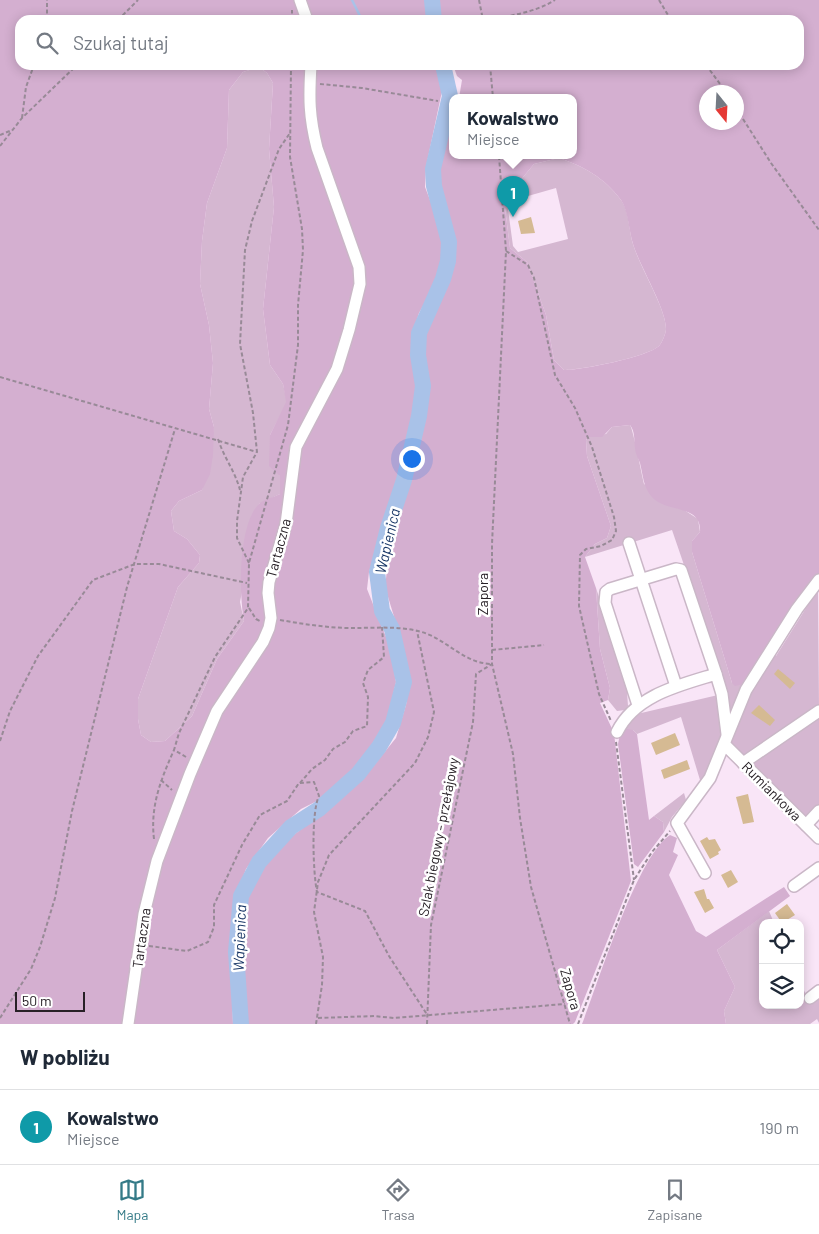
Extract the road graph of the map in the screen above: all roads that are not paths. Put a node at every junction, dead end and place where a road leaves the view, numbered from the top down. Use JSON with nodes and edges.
{"nodes":[{"id":1,"x":300,"y":0,"type":"edge"},
{"id":2,"x":305,"y":15,"type":"edge"},
{"id":3,"x":311,"y":70,"type":"edge"},
{"id":4,"x":629,"y":543,"type":"dead end"},
{"id":5,"x":642,"y":578,"type":"junction"},
{"id":6,"x":819,"y":580,"type":"edge"},
{"id":7,"x":716,"y":674,"type":"junction"},
{"id":8,"x":676,"y":686,"type":"junction"},
{"id":9,"x":638,"y":705,"type":"junction"},
{"id":10,"x":819,"y":711,"type":"edge"},
{"id":11,"x":617,"y":732,"type":"road end"},
{"id":12,"x":726,"y":740,"type":"junction"},
{"id":13,"x":744,"y":763,"type":"junction"},
{"id":14,"x":819,"y":811,"type":"edge"},
{"id":15,"x":806,"y":825,"type":"junction"},
{"id":16,"x":819,"y":838,"type":"edge"},
{"id":17,"x":819,"y":868,"type":"edge"},
{"id":18,"x":705,"y":873,"type":"dead end"},
{"id":19,"x":794,"y":886,"type":"dead end"},
{"id":20,"x":128,"y":1024,"type":"edge"}],
"edges":[{"from":1,"to":2,"type":"street"},
{"from":3,"to":20,"type":"street","name":"Tartaczna"},
{"from":4,"to":5,"type":"street"},
{"from":5,"to":7,"type":"street"},
{"from":5,"to":8,"type":"street"},
{"from":5,"to":9,"type":"street"},
{"from":6,"to":12,"type":"street"},
{"from":7,"to":8,"type":"street"},
{"from":7,"to":12,"type":"street"},
{"from":8,"to":9,"type":"street"},
{"from":9,"to":11,"type":"street"},
{"from":10,"to":13,"type":"street"},
{"from":12,"to":13,"type":"street","name":"Rumiankowa"},
{"from":12,"to":18,"type":"street"},
{"from":13,"to":15,"type":"street","name":"Rumiankowa"},
{"from":14,"to":15,"type":"street"},
{"from":15,"to":16,"type":"street","name":"Rumiankowa"},
{"from":17,"to":19,"type":"street"}]}
